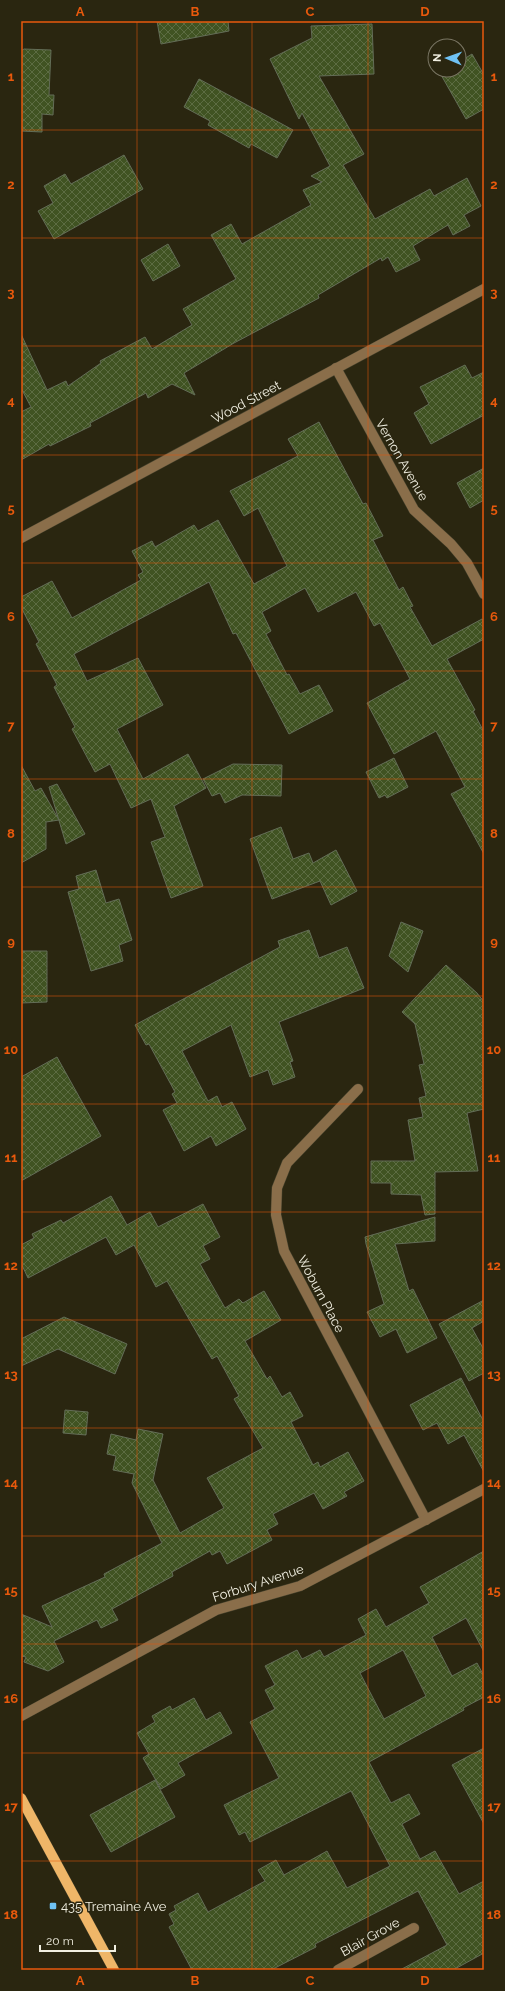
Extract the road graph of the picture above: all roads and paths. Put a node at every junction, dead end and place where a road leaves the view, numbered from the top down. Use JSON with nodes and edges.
{"nodes":[{"id":1,"x":484,"y":289,"type":"edge"},
{"id":2,"x":336,"y":368,"type":"junction"},
{"id":3,"x":21,"y":538,"type":"edge"},
{"id":4,"x":484,"y":594,"type":"edge"},
{"id":5,"x":358,"y":1089,"type":"dead end"},
{"id":6,"x":484,"y":1488,"type":"edge"},
{"id":7,"x":426,"y":1520,"type":"junction"},
{"id":8,"x":21,"y":1716,"type":"edge"},
{"id":9,"x":22,"y":1801,"type":"edge"},
{"id":10,"x":414,"y":1928,"type":"dead end"},
{"id":11,"x":114,"y":1970,"type":"edge"},
{"id":12,"x":338,"y":1970,"type":"edge"}],
"edges":[{"from":1,"to":2,"type":"street","name":"Wood Street"},
{"from":2,"to":3,"type":"street","name":"Wood Street"},
{"from":2,"to":4,"type":"street","name":"Vernon Avenue"},
{"from":5,"to":7,"type":"street","name":"Woburn Place"},
{"from":6,"to":7,"type":"street","name":"Forbury Avenue"},
{"from":7,"to":8,"type":"street","name":"Forbury Avenue"},
{"from":9,"to":11,"type":"main road"},
{"from":10,"to":12,"type":"street","name":"Blair Grove"}]}
